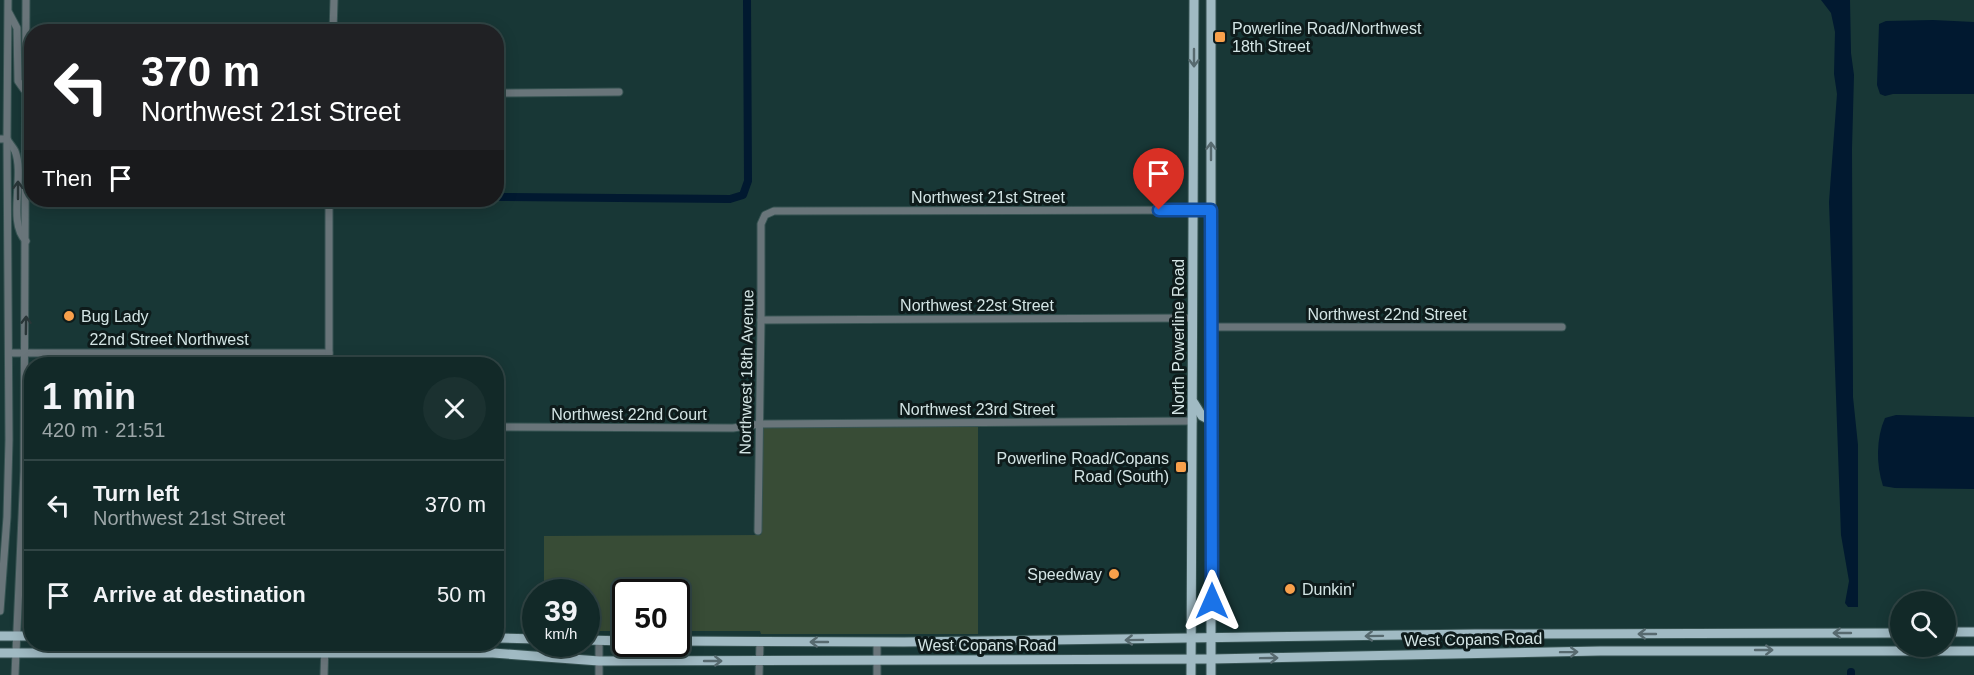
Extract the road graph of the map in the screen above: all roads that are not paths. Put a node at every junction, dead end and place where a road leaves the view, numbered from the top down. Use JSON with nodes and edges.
{"nodes":[{"id":1,"x":8,"y":0,"type":"edge"},
{"id":2,"x":26,"y":0,"type":"edge"},
{"id":3,"x":334,"y":0,"type":"edge"},
{"id":4,"x":1194,"y":0,"type":"edge"},
{"id":5,"x":1209,"y":2,"type":"edge"},
{"id":6,"x":8,"y":11,"type":"junction"},
{"id":7,"x":26,"y":24,"type":"edge"},
{"id":8,"x":333,"y":24,"type":"edge"},
{"id":9,"x":24,"y":89,"type":"edge"},
{"id":10,"x":619,"y":92,"type":"dead end"},
{"id":11,"x":504,"y":93,"type":"edge"},
{"id":12,"x":3,"y":139,"type":"edge"},
{"id":13,"x":26,"y":207,"type":"edge"},
{"id":14,"x":329,"y":207,"type":"edge"},
{"id":15,"x":1194,"y":210,"type":"junction"},
{"id":16,"x":1211,"y":210,"type":"junction"},
{"id":17,"x":765,"y":215,"type":"joint"},
{"id":18,"x":26,"y":241,"type":"junction"},
{"id":19,"x":1193,"y":318,"type":"junction"},
{"id":20,"x":761,"y":320,"type":"junction"},
{"id":21,"x":1213,"y":327,"type":"junction"},
{"id":22,"x":1562,"y":327,"type":"dead end"},
{"id":23,"x":9,"y":353,"type":"junction"},
{"id":24,"x":25,"y":353,"type":"junction"},
{"id":25,"x":328,"y":353,"type":"junction"},
{"id":26,"x":25,"y":357,"type":"edge"},
{"id":27,"x":328,"y":357,"type":"edge"},
{"id":28,"x":1193,"y":401,"type":"junction"},
{"id":29,"x":1193,"y":421,"type":"junction"},
{"id":30,"x":1212,"y":421,"type":"junction"},
{"id":31,"x":760,"y":424,"type":"junction"},
{"id":32,"x":504,"y":427,"type":"edge"},
{"id":33,"x":24,"y":434,"type":"edge"},
{"id":34,"x":758,"y":531,"type":"dead end"},
{"id":35,"x":0,"y":611,"type":"edge"},
{"id":36,"x":1956,"y":632,"type":"edge"},
{"id":37,"x":1974,"y":632,"type":"edge"},
{"id":38,"x":1890,"y":633,"type":"edge"},
{"id":39,"x":0,"y":636,"type":"edge"},
{"id":40,"x":18,"y":636,"type":"junction"},
{"id":41,"x":24,"y":636,"type":"edge"},
{"id":42,"x":504,"y":638,"type":"edge"},
{"id":43,"x":522,"y":639,"type":"edge"},
{"id":44,"x":1192,"y":639,"type":"junction"},
{"id":45,"x":1212,"y":639,"type":"junction"},
{"id":46,"x":690,"y":641,"type":"edge"},
{"id":47,"x":760,"y":642,"type":"junction"},
{"id":48,"x":877,"y":642,"type":"junction"},
{"id":49,"x":140,"y":651,"type":"edge"},
{"id":50,"x":324,"y":651,"type":"edge"},
{"id":51,"x":425,"y":651,"type":"edge"},
{"id":52,"x":1974,"y":651,"type":"edge"},
{"id":53,"x":0,"y":653,"type":"edge"},
{"id":54,"x":17,"y":653,"type":"junction"},
{"id":55,"x":599,"y":657,"type":"edge"},
{"id":56,"x":1191,"y":659,"type":"junction"},
{"id":57,"x":1211,"y":659,"type":"junction"},
{"id":58,"x":599,"y":661,"type":"junction"},
{"id":59,"x":760,"y":661,"type":"junction"},
{"id":60,"x":877,"y":661,"type":"junction"},
{"id":61,"x":15,"y":675,"type":"edge"},
{"id":62,"x":324,"y":675,"type":"edge"},
{"id":63,"x":599,"y":675,"type":"edge"},
{"id":64,"x":759,"y":675,"type":"edge"},
{"id":65,"x":877,"y":675,"type":"edge"},
{"id":66,"x":1191,"y":675,"type":"edge"},
{"id":67,"x":1211,"y":675,"type":"edge"}],
"edges":[{"from":1,"to":6,"type":"street"},
{"from":2,"to":7,"type":"street"},
{"from":3,"to":8,"type":"street"},
{"from":4,"to":15,"type":"main road","name":"North Powerline Road","one_way":true},
{"from":16,"to":5,"type":"main road","name":"North Powerline Road","one_way":true},
{"from":6,"to":9,"type":"street"},
{"from":6,"to":12,"type":"street"},
{"from":10,"to":11,"type":"street"},
{"from":18,"to":12,"type":"street","one_way":true},
{"from":12,"to":23,"type":"street"},
{"from":13,"to":18,"type":"street"},
{"from":14,"to":25,"type":"street"},
{"from":15,"to":16,"type":"street","name":"Northwest 21st Street"},
{"from":15,"to":17,"type":"street","name":"Northwest 21st Street"},
{"from":15,"to":19,"type":"main road","name":"North Powerline Road"},
{"from":16,"to":21,"type":"main road","name":"North Powerline Road"},
{"from":17,"to":20,"type":"street","name":"Northwest 18th Avenue"},
{"from":24,"to":18,"type":"street","one_way":true},
{"from":19,"to":20,"type":"street","name":"Northwest 22st Street"},
{"from":19,"to":28,"type":"main road","name":"North Powerline Road"},
{"from":20,"to":31,"type":"street","name":"Northwest 18th Avenue"},
{"from":21,"to":22,"type":"street","name":"Northwest 22nd Street"},
{"from":21,"to":30,"type":"main road","name":"North Powerline Road"},
{"from":23,"to":24,"type":"street","name":"22nd Street Northwest"},
{"from":23,"to":35,"type":"street"},
{"from":24,"to":25,"type":"street","name":"22nd Street Northwest"},
{"from":24,"to":26,"type":"street"},
{"from":25,"to":27,"type":"street"},
{"from":28,"to":29,"type":"main road","name":"North Powerline Road"},
{"from":28,"to":30,"type":"main road"},
{"from":29,"to":31,"type":"street","name":"Northwest 23rd Street"},
{"from":29,"to":44,"type":"main road","name":"North Powerline Road"},
{"from":30,"to":45,"type":"main road","name":"North Powerline Road"},
{"from":31,"to":32,"type":"street","name":"Northwest 22nd Court"},
{"from":31,"to":34,"type":"street","name":"Northwest 18th Avenue"},
{"from":33,"to":40,"type":"street"},
{"from":36,"to":37,"type":"main road"},
{"from":38,"to":45,"type":"main road","name":"West Copans Road","one_way":true},
{"from":39,"to":40,"type":"main road"},
{"from":40,"to":41,"type":"main road"},
{"from":40,"to":54,"type":"street"},
{"from":42,"to":43,"type":"main road"},
{"from":44,"to":45,"type":"main road","name":"West Copans Road"},
{"from":44,"to":48,"type":"main road","name":"West Copans Road","one_way":true},
{"from":44,"to":56,"type":"main road","name":"North Powerline Road"},
{"from":45,"to":57,"type":"main road","name":"North Powerline Road"},
{"from":46,"to":47,"type":"main road","name":"West Copans Road"},
{"from":48,"to":47,"type":"main road","name":"West Copans Road","one_way":true},
{"from":47,"to":59,"type":"street"},
{"from":48,"to":60,"type":"street"},
{"from":49,"to":54,"type":"main road","name":"West Copans Road"},
{"from":50,"to":62,"type":"street"},
{"from":51,"to":58,"type":"main road","name":"West Copans Road"},
{"from":57,"to":52,"type":"main road","name":"West Copans Road","one_way":true},
{"from":53,"to":54,"type":"main road","name":"West Copans Road"},
{"from":54,"to":61,"type":"street"},
{"from":55,"to":58,"type":"street"},
{"from":56,"to":57,"type":"main road","name":"West Copans Road"},
{"from":56,"to":60,"type":"main road","name":"West Copans Road"},
{"from":56,"to":66,"type":"main road","name":"North Powerline Road"},
{"from":57,"to":67,"type":"main road","name":"North Powerline Road"},
{"from":58,"to":59,"type":"main road","name":"West Copans Road","one_way":true},
{"from":58,"to":63,"type":"street"},
{"from":59,"to":60,"type":"main road","name":"West Copans Road"},
{"from":59,"to":64,"type":"street"},
{"from":60,"to":65,"type":"street"}]}
